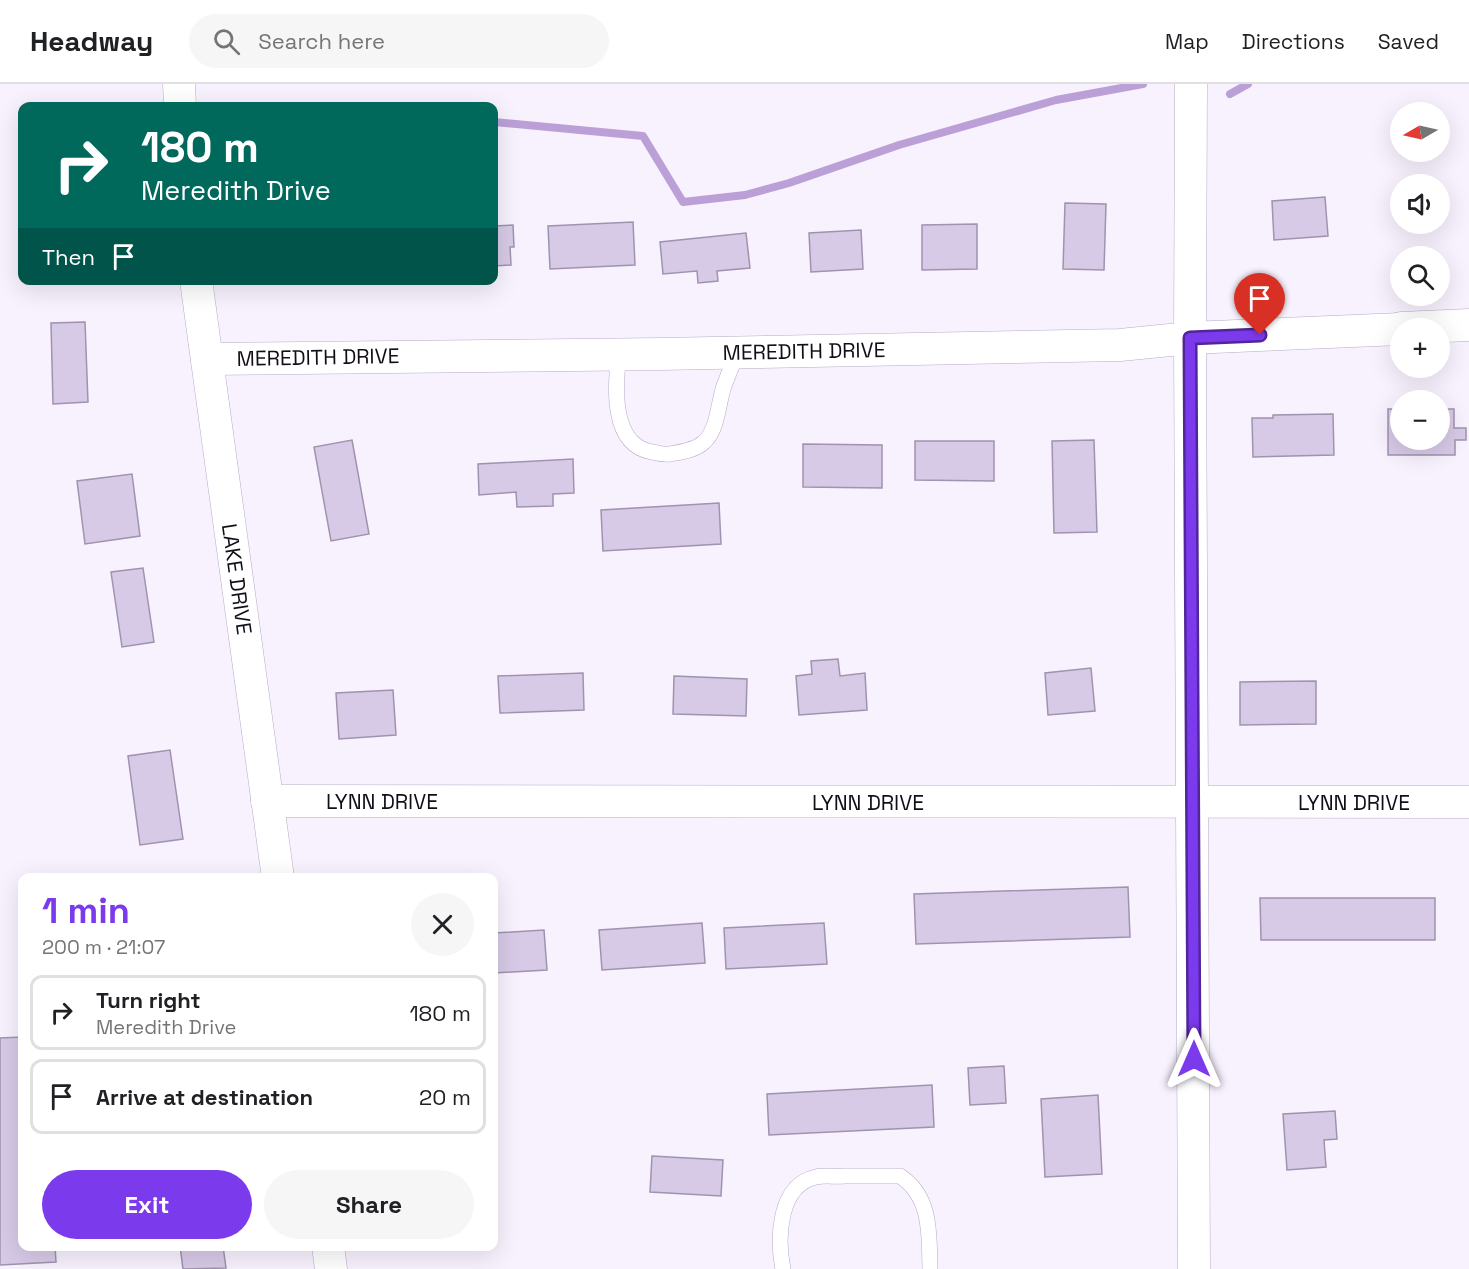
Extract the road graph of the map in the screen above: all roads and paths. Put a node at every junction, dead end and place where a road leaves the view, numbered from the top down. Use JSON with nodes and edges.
{"nodes":[{"id":1,"x":179,"y":84,"type":"edge"},
{"id":2,"x":1191,"y":84,"type":"edge"},
{"id":3,"x":180,"y":102,"type":"edge"},
{"id":4,"x":197,"y":285,"type":"edge"},
{"id":5,"x":1469,"y":326,"type":"edge"},
{"id":6,"x":1450,"y":327,"type":"edge"},
{"id":7,"x":1390,"y":329,"type":"edge"},
{"id":8,"x":1190,"y":338,"type":"junction"},
{"id":9,"x":737,"y":352,"type":"junction"},
{"id":10,"x":619,"y":354,"type":"junction"},
{"id":11,"x":207,"y":358,"type":"junction"},
{"id":12,"x":267,"y":801,"type":"junction"},
{"id":13,"x":1193,"y":802,"type":"junction"},
{"id":14,"x":1469,"y":802,"type":"edge"},
{"id":15,"x":277,"y":873,"type":"edge"},
{"id":16,"x":329,"y":1251,"type":"edge"},
{"id":17,"x":331,"y":1269,"type":"edge"},
{"id":18,"x":783,"y":1269,"type":"edge"},
{"id":19,"x":930,"y":1269,"type":"edge"},
{"id":20,"x":1194,"y":1269,"type":"edge"}],
"edges":[{"from":1,"to":3,"type":"street"},
{"from":2,"to":8,"type":"street"},
{"from":4,"to":11,"type":"street","name":"LAKE DRIVE"},
{"from":5,"to":6,"type":"street","name":"MEREDITH DRIVE"},
{"from":7,"to":8,"type":"street","name":"MEREDITH DRIVE"},
{"from":8,"to":9,"type":"street","name":"MEREDITH DRIVE"},
{"from":8,"to":13,"type":"street"},
{"from":9,"to":10,"type":"street","name":"MEREDITH DRIVE"},
{"from":9,"to":10,"type":"lane"},
{"from":10,"to":11,"type":"street","name":"MEREDITH DRIVE"},
{"from":11,"to":12,"type":"street","name":"LAKE DRIVE"},
{"from":12,"to":13,"type":"street","name":"LYNN DRIVE"},
{"from":12,"to":15,"type":"street","name":"LAKE DRIVE"},
{"from":13,"to":14,"type":"street","name":"LYNN DRIVE"},
{"from":13,"to":20,"type":"street"},
{"from":16,"to":17,"type":"street"},
{"from":18,"to":19,"type":"lane"}]}
